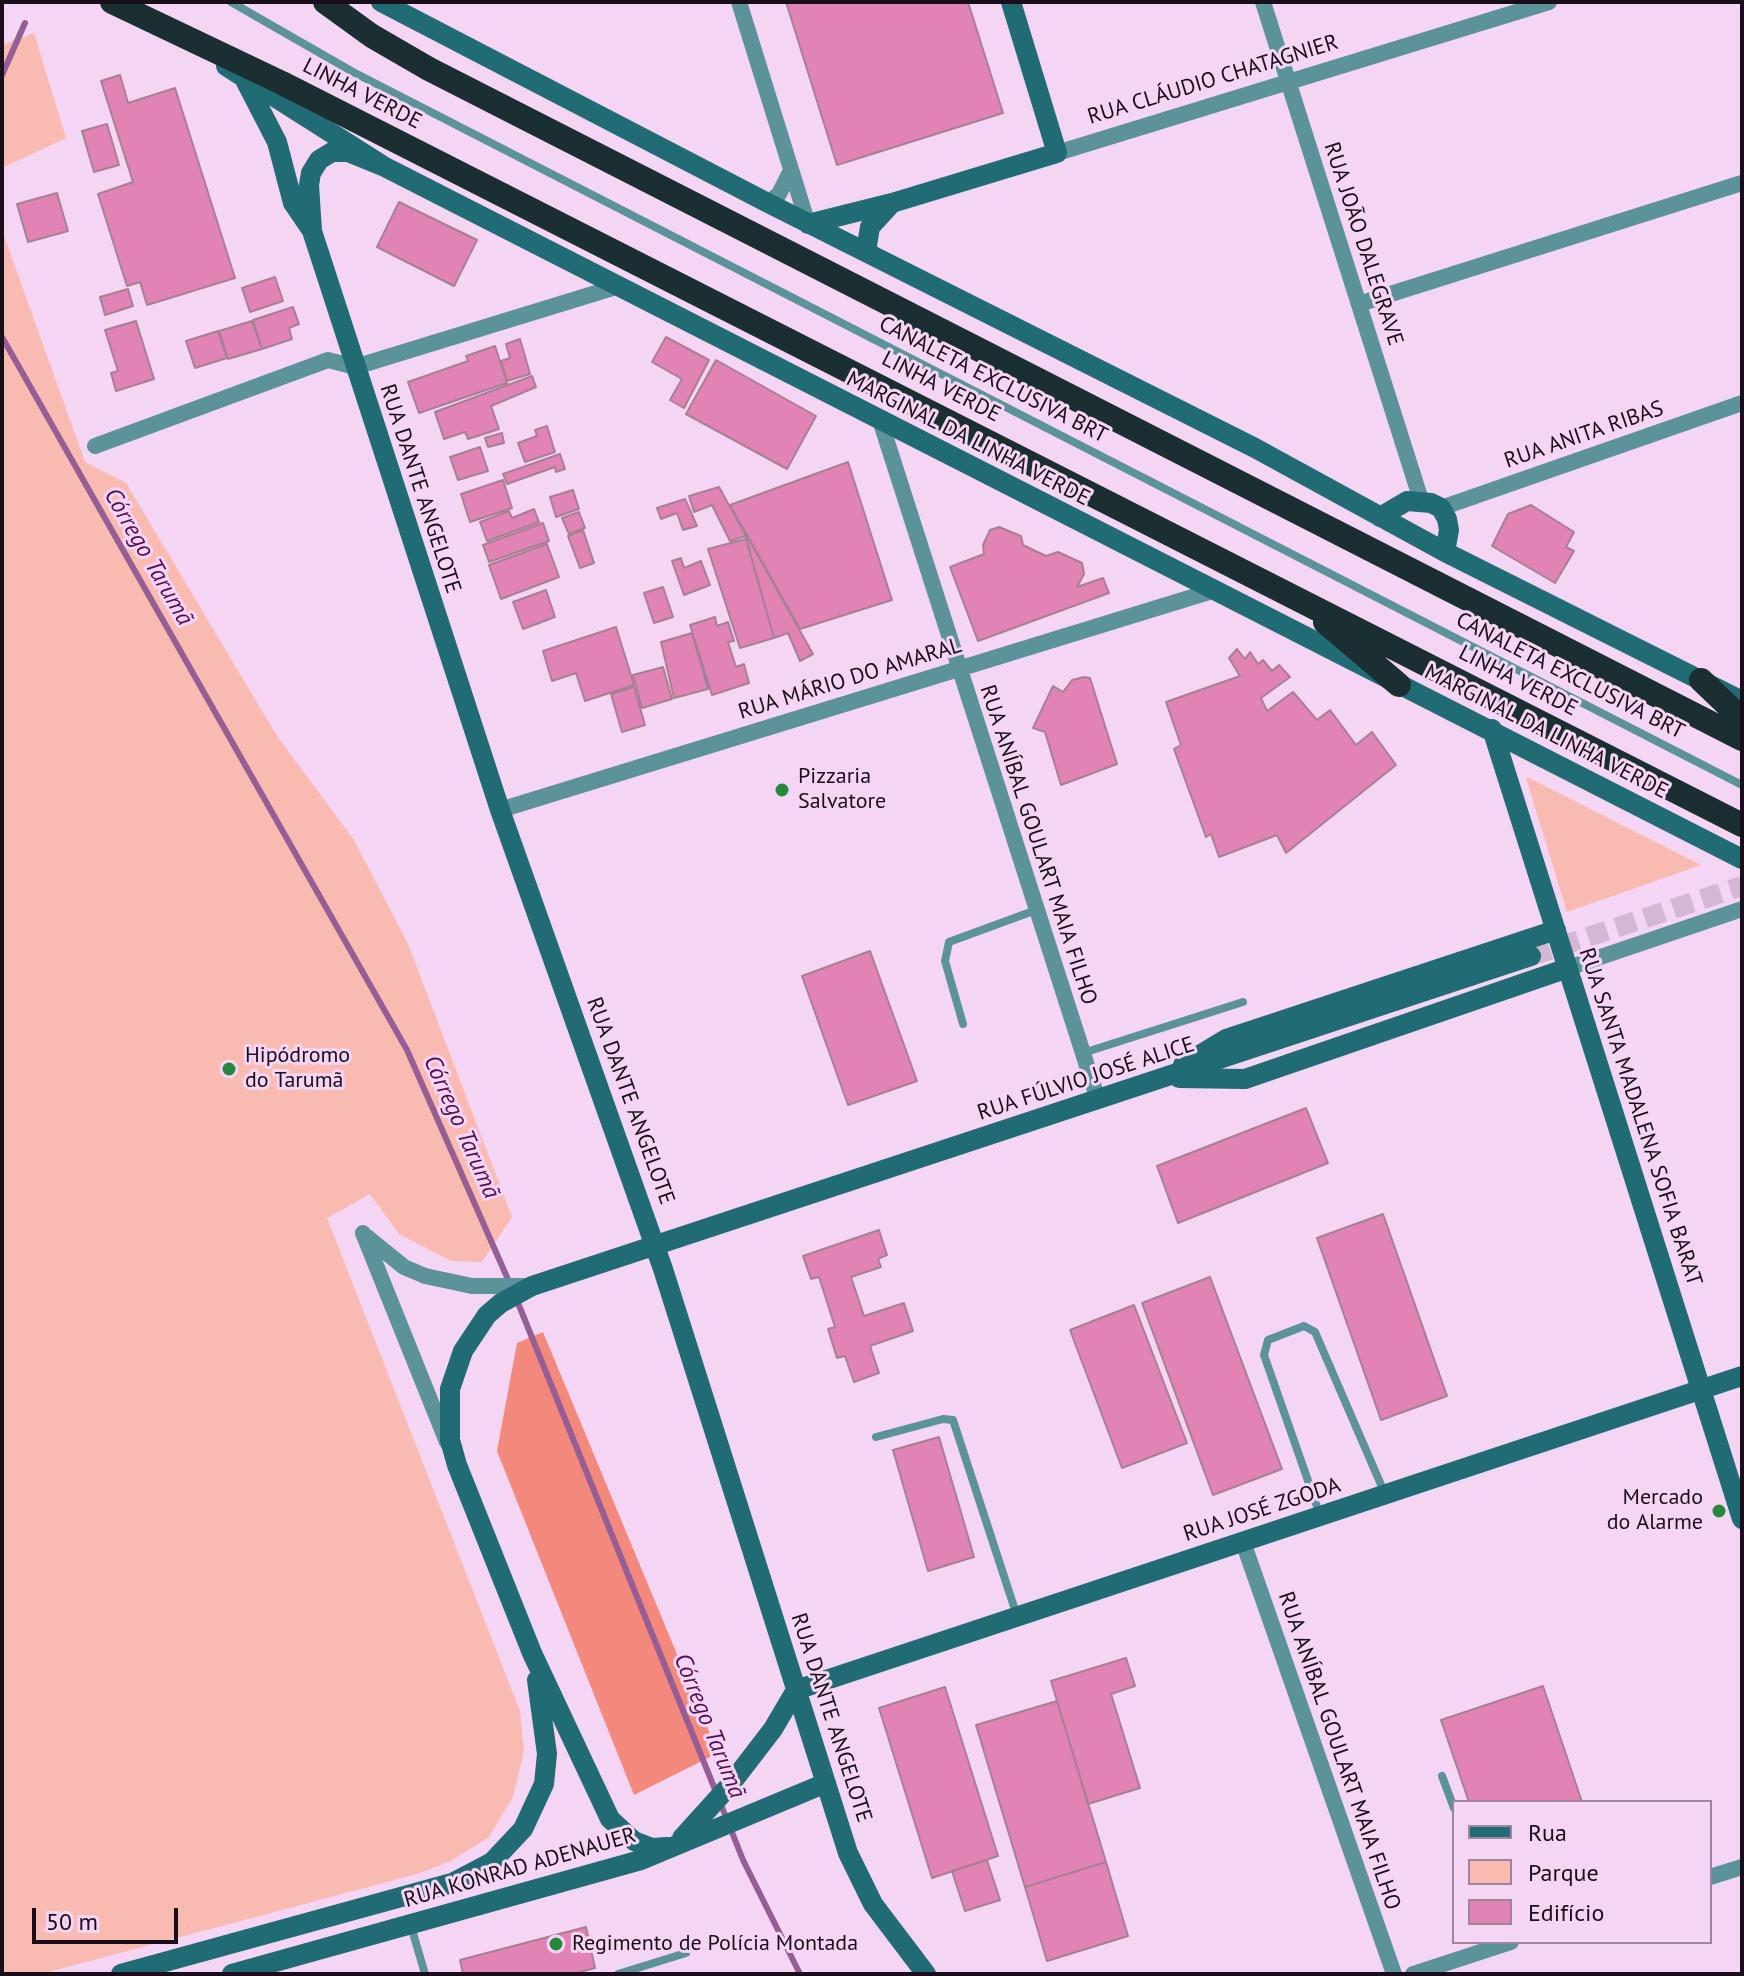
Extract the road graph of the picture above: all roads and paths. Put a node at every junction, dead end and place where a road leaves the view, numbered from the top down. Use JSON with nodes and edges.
{"nodes":[{"id":1,"x":112,"y":2,"type":"edge"},
{"id":2,"x":231,"y":2,"type":"edge"},
{"id":3,"x":325,"y":2,"type":"edge"},
{"id":4,"x":381,"y":2,"type":"edge"},
{"id":5,"x":739,"y":2,"type":"edge"},
{"id":6,"x":1011,"y":2,"type":"edge"},
{"id":7,"x":1263,"y":2,"type":"edge"},
{"id":8,"x":1549,"y":2,"type":"edge"},
{"id":9,"x":186,"y":39,"type":"junction"},
{"id":10,"x":243,"y":77,"type":"junction"},
{"id":11,"x":1288,"y":82,"type":"junction"},
{"id":12,"x":1057,"y":153,"type":"junction"},
{"id":13,"x":385,"y":167,"type":"junction"},
{"id":14,"x":791,"y":170,"type":"junction"},
{"id":15,"x":1742,"y":183,"type":"edge"},
{"id":16,"x":768,"y":203,"type":"junction"},
{"id":17,"x":892,"y":203,"type":"junction"},
{"id":18,"x":808,"y":224,"type":"junction"},
{"id":19,"x":312,"y":231,"type":"junction"},
{"id":20,"x":866,"y":251,"type":"junction"},
{"id":21,"x":619,"y":286,"type":"junction"},
{"id":22,"x":1359,"y":304,"type":"junction"},
{"id":23,"x":355,"y":367,"type":"junction"},
{"id":24,"x":1742,"y":403,"type":"edge"},
{"id":25,"x":880,"y":420,"type":"junction"},
{"id":26,"x":95,"y":446,"type":"dead end"},
{"id":27,"x":1421,"y":500,"type":"junction"},
{"id":28,"x":1441,"y":508,"type":"junction"},
{"id":29,"x":1380,"y":517,"type":"junction"},
{"id":30,"x":1445,"y":552,"type":"junction"},
{"id":31,"x":1212,"y":591,"type":"junction"},
{"id":32,"x":1293,"y":594,"type":"junction"},
{"id":33,"x":958,"y":669,"type":"junction"},
{"id":34,"x":1701,"y":680,"type":"junction"},
{"id":35,"x":1399,"y":685,"type":"junction"},
{"id":36,"x":1742,"y":701,"type":"edge"},
{"id":37,"x":1742,"y":719,"type":"edge"},
{"id":38,"x":1492,"y":729,"type":"junction"},
{"id":39,"x":1742,"y":739,"type":"edge"},
{"id":40,"x":1742,"y":785,"type":"edge"},
{"id":41,"x":500,"y":810,"type":"junction"},
{"id":42,"x":1742,"y":825,"type":"edge"},
{"id":43,"x":1742,"y":859,"type":"edge"},
{"id":44,"x":1742,"y":909,"type":"edge"},
{"id":45,"x":1036,"y":910,"type":"junction"},
{"id":46,"x":1556,"y":930,"type":"junction"},
{"id":47,"x":1531,"y":956,"type":"tunnel mouth"},
{"id":48,"x":1568,"y":968,"type":"junction"},
{"id":49,"x":1243,"y":1002,"type":"dead end"},
{"id":50,"x":963,"y":1024,"type":"dead end"},
{"id":51,"x":1083,"y":1053,"type":"junction"},
{"id":52,"x":1167,"y":1077,"type":"junction"},
{"id":53,"x":1098,"y":1100,"type":"junction"},
{"id":54,"x":655,"y":1245,"type":"junction"},
{"id":55,"x":498,"y":1295,"type":"junction"},
{"id":56,"x":1742,"y":1376,"type":"edge"},
{"id":57,"x":1701,"y":1390,"type":"junction"},
{"id":58,"x":876,"y":1437,"type":"dead end"},
{"id":59,"x":457,"y":1465,"type":"junction"},
{"id":60,"x":1386,"y":1494,"type":"junction"},
{"id":61,"x":1320,"y":1516,"type":"junction"},
{"id":62,"x":1742,"y":1519,"type":"edge"},
{"id":63,"x":1243,"y":1542,"type":"junction"},
{"id":64,"x":1017,"y":1616,"type":"junction"},
{"id":65,"x":532,"y":1653,"type":"junction"},
{"id":66,"x":796,"y":1690,"type":"junction"},
{"id":67,"x":1442,"y":1776,"type":"dead end"},
{"id":68,"x":826,"y":1783,"type":"junction"},
{"id":69,"x":1452,"y":1803,"type":"edge"},
{"id":70,"x":706,"y":1822,"type":"junction"},
{"id":71,"x":671,"y":1846,"type":"junction"},
{"id":72,"x":1742,"y":1867,"type":"edge"},
{"id":73,"x":1712,"y":1876,"type":"edge"},
{"id":74,"x":410,"y":1925,"type":"junction"},
{"id":75,"x":1505,"y":1944,"type":"edge"},
{"id":76,"x":686,"y":1953,"type":"dead end"},
{"id":77,"x":246,"y":1972,"type":"edge"},
{"id":78,"x":121,"y":1974,"type":"edge"},
{"id":79,"x":425,"y":1974,"type":"edge"},
{"id":80,"x":618,"y":1974,"type":"edge"},
{"id":81,"x":926,"y":1974,"type":"edge"},
{"id":82,"x":1394,"y":1974,"type":"edge"},
{"id":83,"x":1413,"y":1974,"type":"edge"}],
"edges":[{"from":1,"to":9,"type":"highway","name":"LINHA VERDE"},
{"from":2,"to":40,"type":"lane","name":"CANALETA EXCLUSIVA BRT"},
{"from":3,"to":39,"type":"highway"},
{"from":4,"to":16,"type":"main road"},
{"from":5,"to":14,"type":"street"},
{"from":6,"to":12,"type":"main road"},
{"from":7,"to":11,"type":"street","name":"RUA JOÃO DALEGRAVE"},
{"from":8,"to":11,"type":"street","name":"RUA CLÁUDIO CHATAGNIER"},
{"from":9,"to":10,"type":"main road","name":"MARGINAL DA LINHA VERDE"},
{"from":9,"to":32,"type":"highway","name":"LINHA VERDE"},
{"from":10,"to":13,"type":"main road","name":"MARGINAL DA LINHA VERDE"},
{"from":10,"to":19,"type":"main road","name":"RUA DANTE ANGELOTE"},
{"from":11,"to":12,"type":"street","name":"RUA CLÁUDIO CHATAGNIER"},
{"from":11,"to":22,"type":"street","name":"RUA JOÃO DALEGRAVE"},
{"from":12,"to":17,"type":"main road","name":"RUA CLÁUDIO CHATAGNIER"},
{"from":13,"to":19,"type":"main road","name":"RUA DANTE ANGELOTE"},
{"from":13,"to":21,"type":"main road","name":"MARGINAL DA LINHA VERDE"},
{"from":14,"to":16,"type":"street"},
{"from":14,"to":18,"type":"street"},
{"from":15,"to":22,"type":"street"},
{"from":16,"to":18,"type":"main road"},
{"from":17,"to":18,"type":"main road","name":"RUA CLÁUDIO CHATAGNIER"},
{"from":17,"to":20,"type":"main road"},
{"from":18,"to":20,"type":"main road"},
{"from":19,"to":23,"type":"main road","name":"RUA DANTE ANGELOTE"},
{"from":20,"to":29,"type":"main road"},
{"from":21,"to":23,"type":"street"},
{"from":21,"to":25,"type":"main road","name":"MARGINAL DA LINHA VERDE"},
{"from":22,"to":27,"type":"street","name":"RUA JOÃO DALEGRAVE"},
{"from":23,"to":26,"type":"street"},
{"from":23,"to":41,"type":"main road","name":"RUA DANTE ANGELOTE"},
{"from":24,"to":28,"type":"street","name":"RUA ANITA RIBAS"},
{"from":25,"to":31,"type":"main road","name":"MARGINAL DA LINHA VERDE"},
{"from":25,"to":33,"type":"street","name":"RUA ANÍBAL GOULART MAIA FILHO"},
{"from":27,"to":28,"type":"main road"},
{"from":27,"to":29,"type":"main road"},
{"from":28,"to":30,"type":"main road"},
{"from":29,"to":30,"type":"main road"},
{"from":30,"to":34,"type":"main road"},
{"from":31,"to":33,"type":"street","name":"RUA MÁRIO DO AMARAL"},
{"from":31,"to":35,"type":"main road","name":"MARGINAL DA LINHA VERDE"},
{"from":32,"to":35,"type":"highway"},
{"from":32,"to":42,"type":"highway","name":"LINHA VERDE"},
{"from":33,"to":41,"type":"street","name":"RUA MÁRIO DO AMARAL"},
{"from":33,"to":45,"type":"street","name":"RUA ANÍBAL GOULART MAIA FILHO"},
{"from":34,"to":36,"type":"main road"},
{"from":34,"to":37,"type":"highway"},
{"from":35,"to":38,"type":"main road","name":"MARGINAL DA LINHA VERDE"},
{"from":38,"to":43,"type":"main road","name":"MARGINAL DA LINHA VERDE"},
{"from":38,"to":46,"type":"main road","name":"RUA SANTA MADALENA SOFIA BARAT"},
{"from":41,"to":54,"type":"main road","name":"RUA DANTE ANGELOTE"},
{"from":44,"to":48,"type":"street"},
{"from":45,"to":50,"type":"lane"},
{"from":45,"to":51,"type":"street","name":"RUA ANÍBAL GOULART MAIA FILHO"},
{"from":46,"to":48,"type":"main road","name":"RUA SANTA MADALENA SOFIA BARAT"},
{"from":46,"to":52,"type":"main road"},
{"from":47,"to":52,"type":"main road","name":"RUA FÚLVIO JOSÉ ALICE"},
{"from":48,"to":52,"type":"main road"},
{"from":48,"to":57,"type":"main road","name":"RUA SANTA MADALENA SOFIA BARAT"},
{"from":49,"to":51,"type":"lane"},
{"from":51,"to":53,"type":"street","name":"RUA ANÍBAL GOULART MAIA FILHO"},
{"from":52,"to":53,"type":"main road","name":"RUA FÚLVIO JOSÉ ALICE"},
{"from":53,"to":54,"type":"main road","name":"RUA FÚLVIO JOSÉ ALICE"},
{"from":54,"to":55,"type":"main road","name":"RUA FÚLVIO JOSÉ ALICE"},
{"from":54,"to":66,"type":"main road","name":"RUA DANTE ANGELOTE"},
{"from":55,"to":59,"type":"main road","name":"RUA FÚLVIO JOSÉ ALICE"},
{"from":55,"to":59,"type":"street"},
{"from":56,"to":57,"type":"main road","name":"RUA JOSÉ ZGODA"},
{"from":57,"to":60,"type":"main road","name":"RUA JOSÉ ZGODA"},
{"from":57,"to":62,"type":"main road","name":"RUA SANTA MADALENA SOFIA BARAT"},
{"from":58,"to":64,"type":"lane"},
{"from":59,"to":65,"type":"main road","name":"RUA FÚLVIO JOSÉ ALICE"},
{"from":60,"to":61,"type":"main road","name":"RUA JOSÉ ZGODA"},
{"from":60,"to":61,"type":"lane"},
{"from":61,"to":63,"type":"main road","name":"RUA JOSÉ ZGODA"},
{"from":63,"to":64,"type":"main road","name":"RUA JOSÉ ZGODA"},
{"from":63,"to":82,"type":"street","name":"RUA ANÍBAL GOULART MAIA FILHO"},
{"from":64,"to":66,"type":"main road","name":"RUA JOSÉ ZGODA"},
{"from":65,"to":71,"type":"main road"},
{"from":65,"to":78,"type":"main road","name":"RUA KONRAD ADENAUER"},
{"from":66,"to":68,"type":"main road","name":"RUA DANTE ANGELOTE"},
{"from":66,"to":70,"type":"main road","name":"RUA KONRAD ADENAUER"},
{"from":67,"to":69,"type":"lane"},
{"from":68,"to":70,"type":"main road"},
{"from":68,"to":81,"type":"main road","name":"RUA DANTE ANGELOTE"},
{"from":70,"to":71,"type":"main road","name":"RUA KONRAD ADENAUER"},
{"from":71,"to":74,"type":"main road","name":"RUA KONRAD ADENAUER"},
{"from":72,"to":73,"type":"street"},
{"from":74,"to":77,"type":"main road","name":"RUA KONRAD ADENAUER"},
{"from":74,"to":79,"type":"lane"},
{"from":75,"to":83,"type":"street"},
{"from":76,"to":80,"type":"lane"}]}
